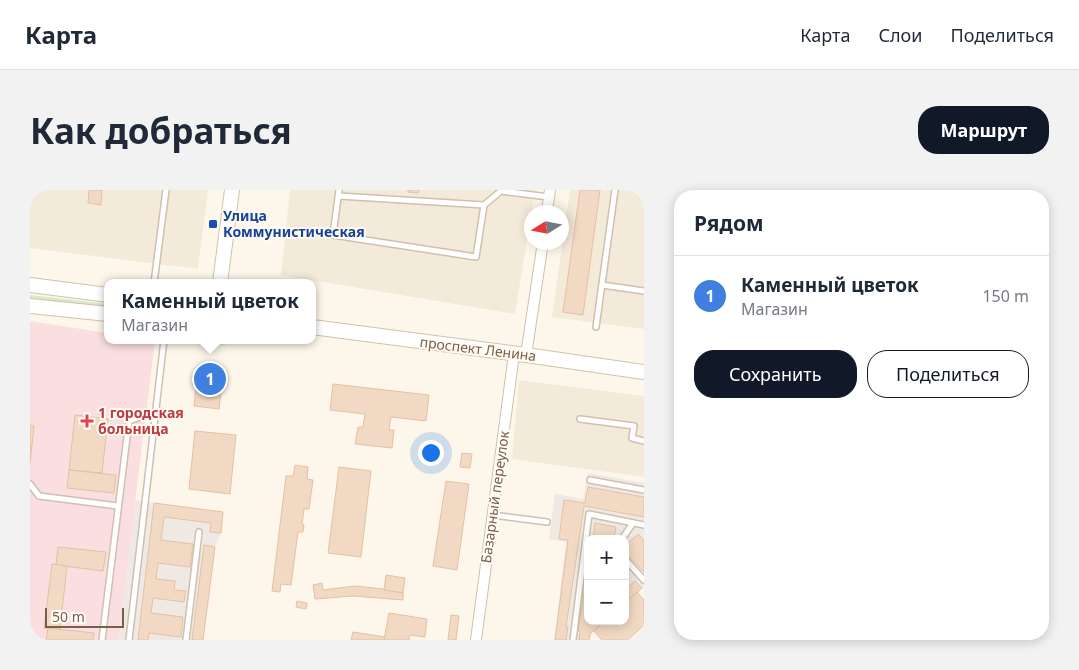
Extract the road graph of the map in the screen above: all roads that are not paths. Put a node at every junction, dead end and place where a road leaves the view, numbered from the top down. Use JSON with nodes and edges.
{"nodes":[{"id":1,"x":166,"y":190,"type":"edge"},
{"id":2,"x":232,"y":190,"type":"edge"},
{"id":3,"x":615,"y":190,"type":"edge"},
{"id":4,"x":339,"y":193,"type":"edge"},
{"id":5,"x":550,"y":193,"type":"edge"},
{"id":6,"x":484,"y":205,"type":"junction"},
{"id":7,"x":541,"y":250,"type":"edge"},
{"id":8,"x":155,"y":279,"type":"edge"},
{"id":9,"x":221,"y":279,"type":"edge"},
{"id":10,"x":30,"y":285,"type":"edge"},
{"id":11,"x":602,"y":285,"type":"junction"},
{"id":12,"x":644,"y":291,"type":"edge"},
{"id":13,"x":104,"y":294,"type":"edge"},
{"id":14,"x":30,"y":306,"type":"edge"},
{"id":15,"x":104,"y":314,"type":"edge"},
{"id":16,"x":596,"y":327,"type":"dead end"},
{"id":17,"x":316,"y":328,"type":"edge"},
{"id":18,"x":164,"y":344,"type":"edge"},
{"id":19,"x":520,"y":354,"type":"junction"},
{"id":20,"x":644,"y":372,"type":"edge"},
{"id":21,"x":157,"y":411,"type":"junction"},
{"id":22,"x":580,"y":419,"type":"dead end"},
{"id":23,"x":644,"y":441,"type":"edge"},
{"id":24,"x":590,"y":480,"type":"dead end"},
{"id":25,"x":30,"y":484,"type":"edge"},
{"id":26,"x":644,"y":490,"type":"edge"},
{"id":27,"x":118,"y":506,"type":"junction"},
{"id":28,"x":492,"y":514,"type":"junction"},
{"id":29,"x":548,"y":522,"type":"dead end"},
{"id":30,"x":633,"y":523,"type":"junction"},
{"id":31,"x":644,"y":525,"type":"edge"},
{"id":32,"x":199,"y":532,"type":"dead end"},
{"id":33,"x":625,"y":535,"type":"edge"},
{"id":34,"x":629,"y":563,"type":"edge"},
{"id":35,"x":644,"y":580,"type":"edge"},
{"id":36,"x":102,"y":640,"type":"edge"},
{"id":37,"x":129,"y":640,"type":"edge"},
{"id":38,"x":186,"y":640,"type":"edge"},
{"id":39,"x":476,"y":640,"type":"edge"},
{"id":40,"x":573,"y":640,"type":"edge"}],
"edges":[{"from":1,"to":8,"type":"lane"},
{"from":2,"to":9,"type":"main road"},
{"from":3,"to":11,"type":"lane"},
{"from":4,"to":6,"type":"lane"},
{"from":4,"to":6,"type":"lane"},
{"from":5,"to":6,"type":"lane"},
{"from":7,"to":19,"type":"street","name":"Базарный переулок"},
{"from":10,"to":13,"type":"main road"},
{"from":11,"to":12,"type":"lane"},
{"from":11,"to":16,"type":"lane"},
{"from":14,"to":15,"type":"main road"},
{"from":17,"to":19,"type":"main road","name":"проспект Ленина"},
{"from":18,"to":21,"type":"lane"},
{"from":19,"to":20,"type":"main road","name":"проспект Ленина"},
{"from":19,"to":28,"type":"street","name":"Базарный переулок"},
{"from":21,"to":27,"type":"lane"},
{"from":21,"to":37,"type":"lane"},
{"from":22,"to":23,"type":"lane"},
{"from":24,"to":26,"type":"lane"},
{"from":25,"to":27,"type":"lane"},
{"from":27,"to":36,"type":"lane"},
{"from":28,"to":29,"type":"lane"},
{"from":28,"to":39,"type":"street","name":"Базарный переулок"},
{"from":30,"to":31,"type":"lane"},
{"from":30,"to":33,"type":"lane"},
{"from":30,"to":40,"type":"lane"},
{"from":32,"to":38,"type":"lane"},
{"from":34,"to":35,"type":"lane"}]}
